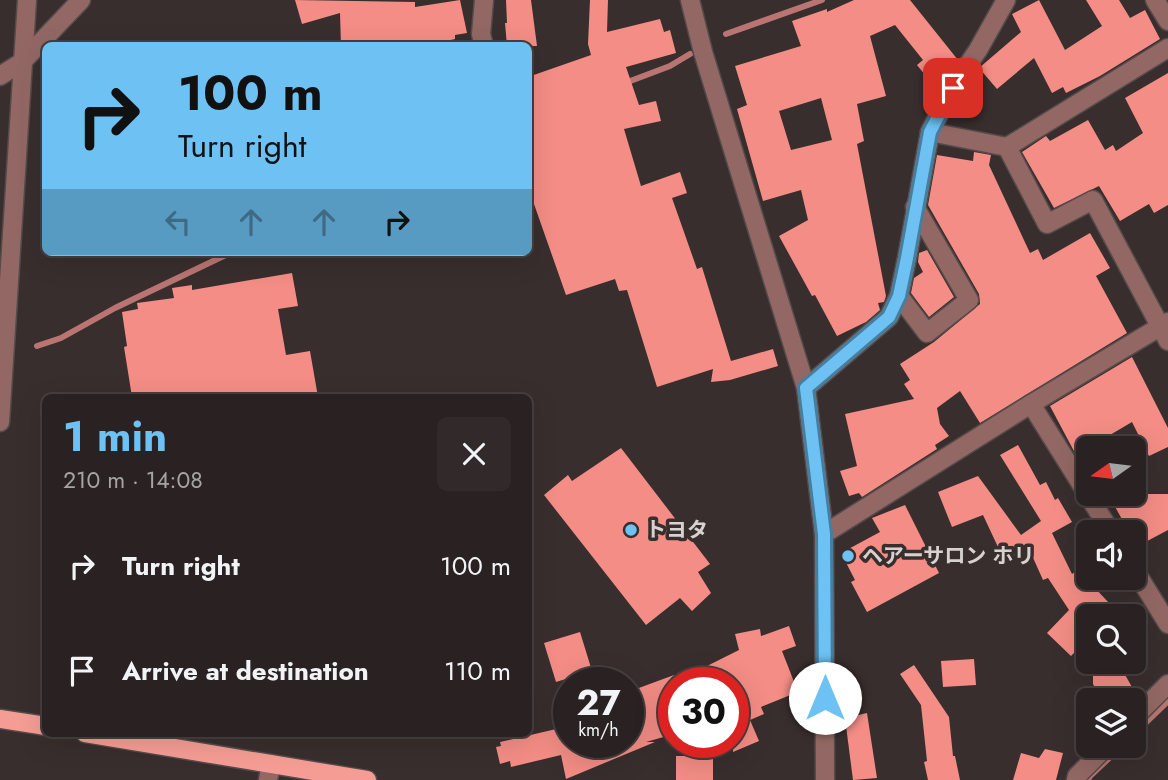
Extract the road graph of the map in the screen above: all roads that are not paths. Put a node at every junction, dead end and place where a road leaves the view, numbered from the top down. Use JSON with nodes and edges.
{"nodes":[{"id":1,"x":27,"y":0,"type":"edge"},
{"id":2,"x":81,"y":0,"type":"edge"},
{"id":3,"x":484,"y":0,"type":"edge"},
{"id":4,"x":690,"y":0,"type":"edge"},
{"id":5,"x":1006,"y":0,"type":"edge"},
{"id":6,"x":1155,"y":0,"type":"edge"},
{"id":7,"x":1168,"y":21,"type":"edge"},
{"id":8,"x":483,"y":42,"type":"edge"},
{"id":9,"x":1168,"y":48,"type":"edge"},
{"id":10,"x":22,"y":62,"type":"junction"},
{"id":11,"x":0,"y":75,"type":"edge"},
{"id":12,"x":930,"y":132,"type":"junction"},
{"id":13,"x":1007,"y":147,"type":"junction"},
{"id":14,"x":915,"y":207,"type":"junction"},
{"id":15,"x":899,"y":296,"type":"junction"},
{"id":16,"x":1166,"y":330,"type":"edge"},
{"id":17,"x":806,"y":388,"type":"junction"},
{"id":18,"x":1031,"y":404,"type":"junction"},
{"id":19,"x":0,"y":422,"type":"edge"},
{"id":20,"x":1104,"y":520,"type":"edge"},
{"id":21,"x":824,"y":534,"type":"junction"},
{"id":22,"x":1146,"y":588,"type":"edge"},
{"id":23,"x":1168,"y":624,"type":"edge"},
{"id":24,"x":1168,"y":684,"type":"edge"},
{"id":25,"x":1146,"y":706,"type":"edge"},
{"id":26,"x":0,"y":719,"type":"edge"},
{"id":27,"x":42,"y":725,"type":"edge"},
{"id":28,"x":104,"y":737,"type":"edge"},
{"id":29,"x":1095,"y":758,"type":"edge"},
{"id":30,"x":270,"y":772,"type":"edge"},
{"id":31,"x":367,"y":780,"type":"edge"},
{"id":32,"x":825,"y":780,"type":"edge"},
{"id":33,"x":1076,"y":780,"type":"edge"}],
"edges":[{"from":1,"to":10,"type":"street"},
{"from":2,"to":10,"type":"street"},
{"from":3,"to":8,"type":"street"},
{"from":4,"to":17,"type":"street"},
{"from":5,"to":12,"type":"street"},
{"from":6,"to":7,"type":"street"},
{"from":9,"to":13,"type":"street"},
{"from":10,"to":11,"type":"street"},
{"from":10,"to":19,"type":"street"},
{"from":12,"to":13,"type":"street"},
{"from":12,"to":14,"type":"street"},
{"from":13,"to":16,"type":"street"},
{"from":14,"to":15,"type":"street"},
{"from":14,"to":15,"type":"street"},
{"from":15,"to":17,"type":"street"},
{"from":16,"to":18,"type":"street"},
{"from":17,"to":21,"type":"street"},
{"from":18,"to":20,"type":"street"},
{"from":18,"to":21,"type":"street"},
{"from":21,"to":32,"type":"street"},
{"from":22,"to":23,"type":"street"},
{"from":24,"to":25,"type":"street"},
{"from":26,"to":27,"type":"main road"},
{"from":28,"to":30,"type":"main road"},
{"from":29,"to":33,"type":"street"},
{"from":30,"to":31,"type":"main road"}]}
